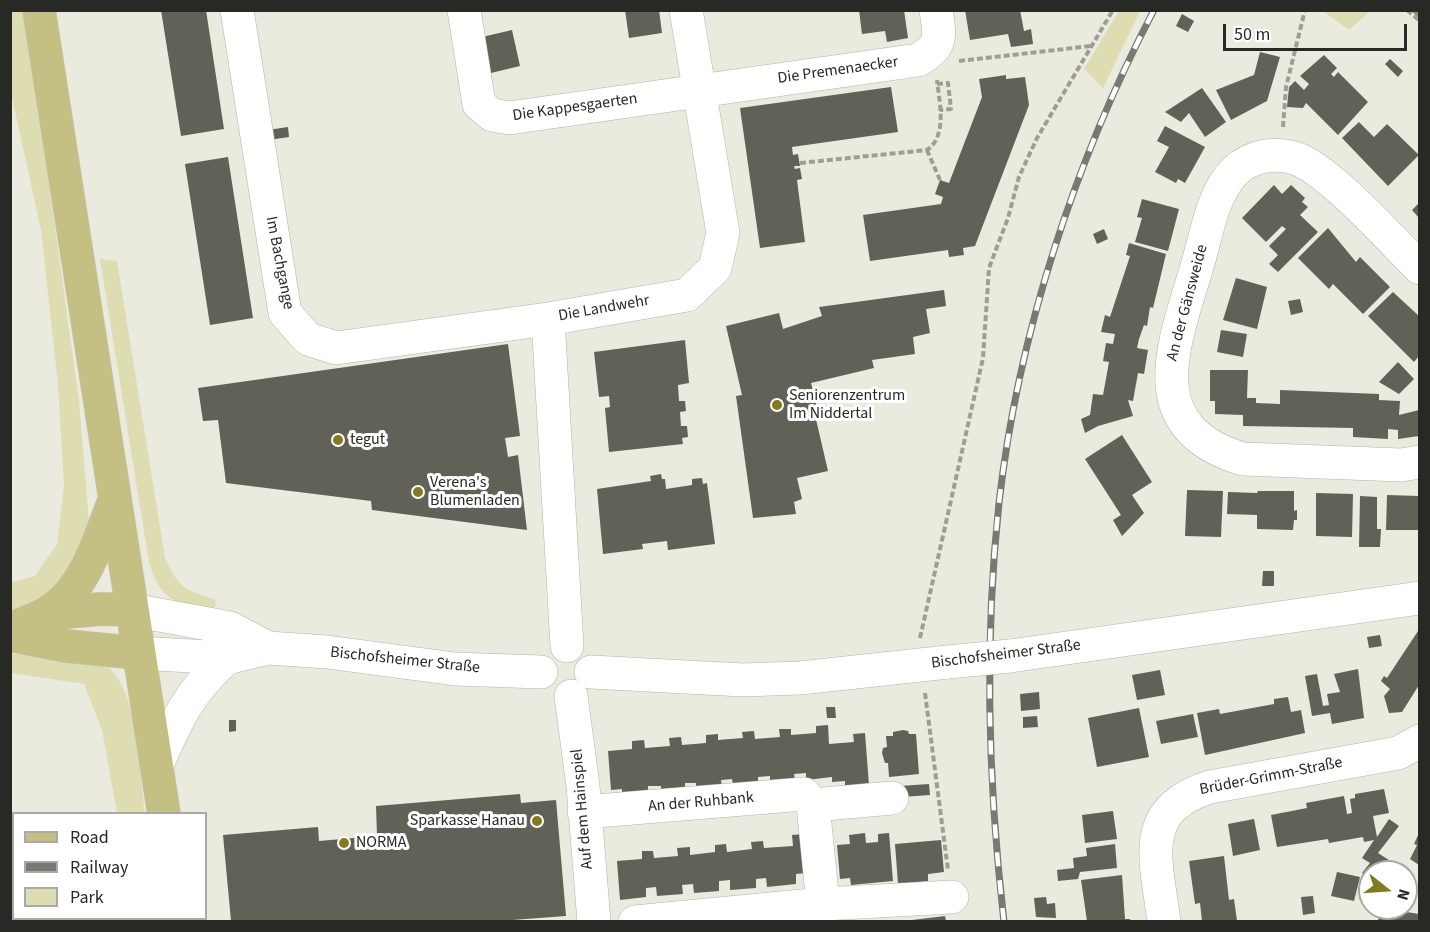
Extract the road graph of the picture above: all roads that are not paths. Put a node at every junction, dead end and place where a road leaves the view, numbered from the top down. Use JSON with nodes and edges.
{"nodes":[{"id":1,"x":39,"y":10,"type":"edge"},
{"id":2,"x":237,"y":10,"type":"edge"},
{"id":3,"x":464,"y":10,"type":"edge"},
{"id":4,"x":686,"y":10,"type":"edge"},
{"id":5,"x":936,"y":10,"type":"edge"},
{"id":6,"x":698,"y":91,"type":"junction"},
{"id":7,"x":1419,"y":268,"type":"edge"},
{"id":8,"x":548,"y":319,"type":"junction"},
{"id":9,"x":1419,"y":462,"type":"edge"},
{"id":10,"x":115,"y":499,"type":"junction"},
{"id":11,"x":1419,"y":598,"type":"edge"},
{"id":12,"x":132,"y":610,"type":"junction"},
{"id":13,"x":45,"y":614,"type":"junction"},
{"id":14,"x":10,"y":628,"type":"edge"},
{"id":15,"x":10,"y":635,"type":"edge"},
{"id":16,"x":567,"y":646,"type":"junction"},
{"id":17,"x":268,"y":648,"type":"junction"},
{"id":18,"x":138,"y":652,"type":"junction"},
{"id":19,"x":227,"y":658,"type":"junction"},
{"id":20,"x":541,"y":672,"type":"junction"},
{"id":21,"x":581,"y":684,"type":"junction"},
{"id":22,"x":1419,"y":741,"type":"edge"},
{"id":23,"x":157,"y":765,"type":"junction"},
{"id":24,"x":892,"y":798,"type":"dead end"},
{"id":25,"x":813,"y":805,"type":"junction"},
{"id":26,"x":164,"y":812,"type":"edge"},
{"id":27,"x":584,"y":812,"type":"junction"},
{"id":28,"x":952,"y":897,"type":"road end"},
{"id":29,"x":823,"y":904,"type":"junction"},
{"id":30,"x":784,"y":915,"type":"edge"},
{"id":31,"x":594,"y":921,"type":"edge"},
{"id":32,"x":635,"y":921,"type":"edge"},
{"id":33,"x":1164,"y":921,"type":"edge"}],
"edges":[{"from":1,"to":10,"type":"main road"},
{"from":2,"to":8,"type":"street","name":"Im Bachgange"},
{"from":3,"to":6,"type":"street","name":"Die Kappesgaerten"},
{"from":4,"to":6,"type":"street","name":"Die Landwehr"},
{"from":5,"to":6,"type":"street","name":"Die Premenaecker"},
{"from":6,"to":8,"type":"street","name":"Die Landwehr"},
{"from":7,"to":9,"type":"street","name":"An der Gänsweide"},
{"from":8,"to":16,"type":"street","name":"Die Landwehr"},
{"from":10,"to":12,"type":"main road"},
{"from":10,"to":13,"type":"main road"},
{"from":11,"to":21,"type":"street","name":"Bischofsheimer Straße","bridge":true},
{"from":12,"to":13,"type":"main road"},
{"from":12,"to":17,"type":"street"},
{"from":12,"to":18,"type":"main road"},
{"from":13,"to":14,"type":"main road"},
{"from":15,"to":18,"type":"main road"},
{"from":16,"to":20,"type":"street"},
{"from":16,"to":21,"type":"street"},
{"from":17,"to":19,"type":"street"},
{"from":17,"to":20,"type":"street","name":"Bischofsheimer Straße"},
{"from":18,"to":19,"type":"street"},
{"from":18,"to":23,"type":"main road"},
{"from":19,"to":23,"type":"street"},
{"from":20,"to":21,"type":"street"},
{"from":21,"to":27,"type":"street","name":"Auf dem Hainspiel"},
{"from":22,"to":33,"type":"street","name":"Brüder-Grimm-Straße"},
{"from":23,"to":26,"type":"main road"},
{"from":24,"to":25,"type":"street","name":"An der Ruhbank"},
{"from":25,"to":27,"type":"street","name":"An der Ruhbank"},
{"from":25,"to":29,"type":"street"},
{"from":27,"to":31,"type":"street","name":"Auf dem Hainspiel"},
{"from":28,"to":29,"type":"street"},
{"from":29,"to":30,"type":"street"},
{"from":30,"to":32,"type":"street"}]}
